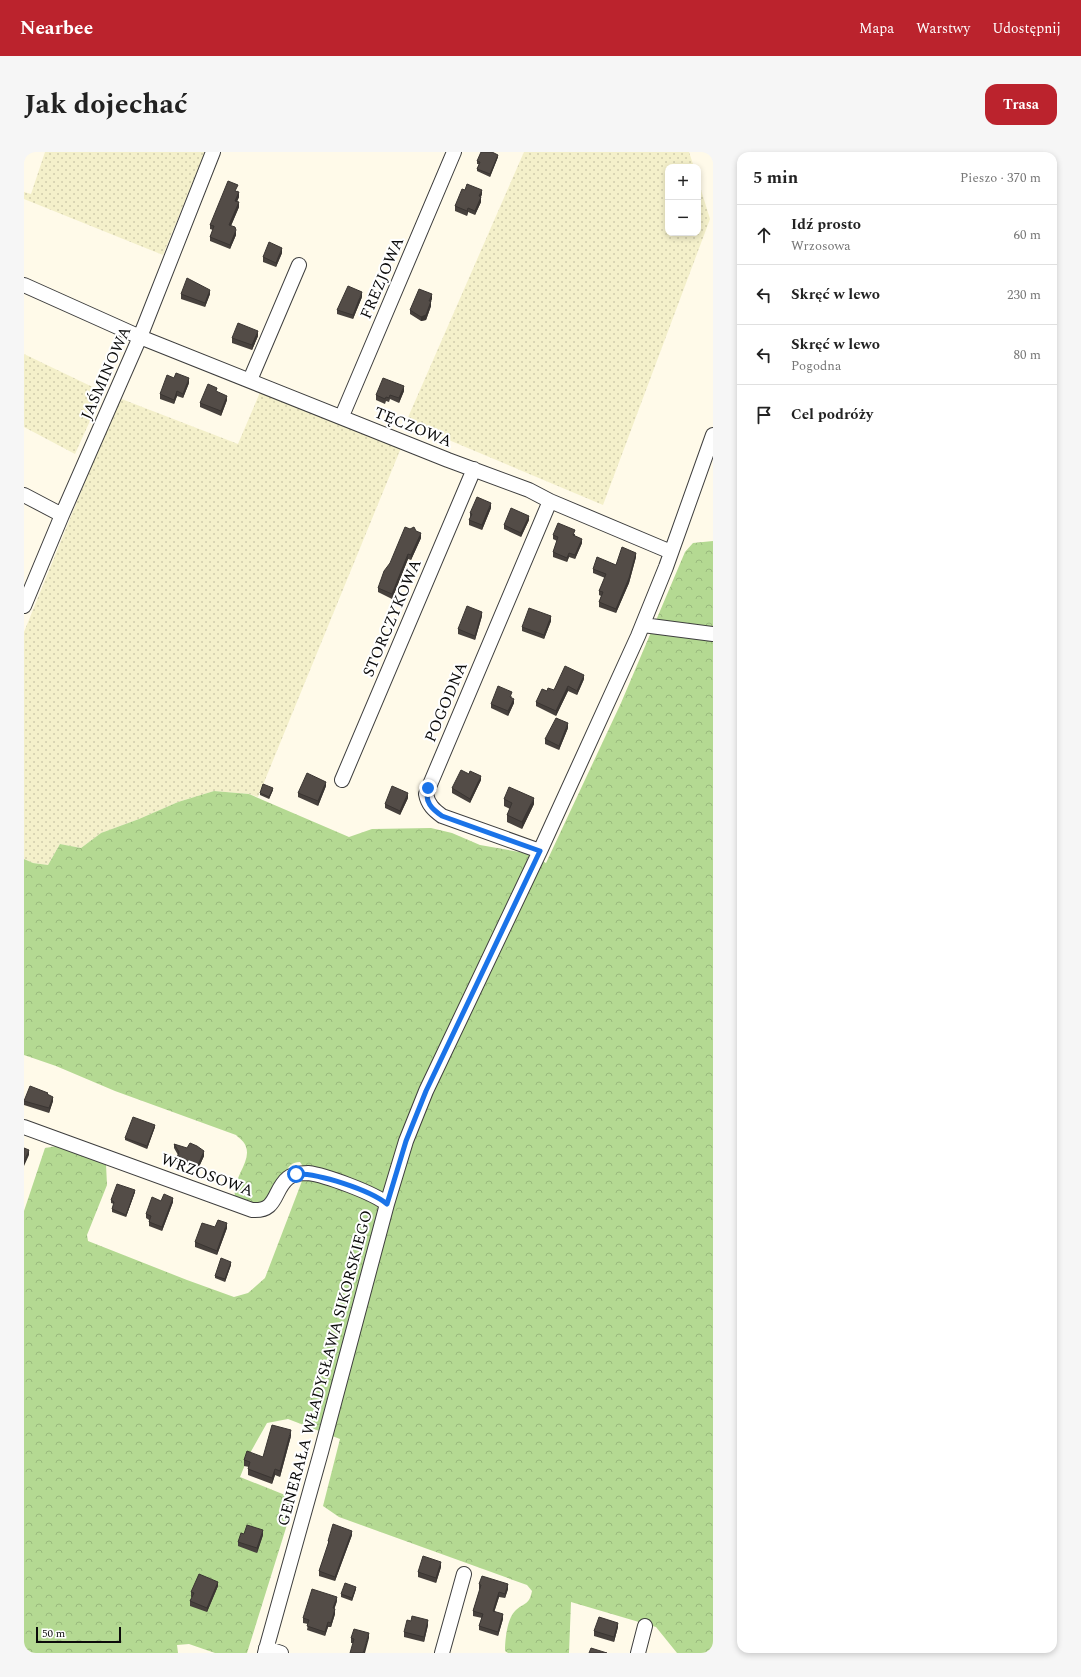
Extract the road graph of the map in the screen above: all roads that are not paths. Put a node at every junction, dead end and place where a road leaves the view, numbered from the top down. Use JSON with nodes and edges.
{"nodes":[{"id":1,"x":213,"y":152,"type":"edge"},
{"id":2,"x":454,"y":152,"type":"edge"},
{"id":3,"x":299,"y":265,"type":"dead end"},
{"id":4,"x":24,"y":285,"type":"edge"},
{"id":5,"x":140,"y":337,"type":"junction"},
{"id":6,"x":250,"y":380,"type":"junction"},
{"id":7,"x":342,"y":416,"type":"junction"},
{"id":8,"x":713,"y":435,"type":"edge"},
{"id":9,"x":474,"y":470,"type":"junction"},
{"id":10,"x":24,"y":496,"type":"edge"},
{"id":11,"x":550,"y":502,"type":"junction"},
{"id":12,"x":62,"y":515,"type":"junction"},
{"id":13,"x":671,"y":552,"type":"junction"},
{"id":14,"x":24,"y":606,"type":"edge"},
{"id":15,"x":643,"y":625,"type":"junction"},
{"id":16,"x":713,"y":634,"type":"edge"},
{"id":17,"x":342,"y":780,"type":"dead end"},
{"id":18,"x":540,"y":851,"type":"junction"},
{"id":19,"x":24,"y":1127,"type":"edge"},
{"id":20,"x":387,"y":1204,"type":"junction"},
{"id":21,"x":464,"y":1574,"type":"dead end"},
{"id":22,"x":645,"y":1626,"type":"dead end"},
{"id":23,"x":265,"y":1651,"type":"edge"},
{"id":24,"x":281,"y":1653,"type":"edge"},
{"id":25,"x":442,"y":1653,"type":"edge"},
{"id":26,"x":638,"y":1653,"type":"edge"}],
"edges":[{"from":1,"to":5,"type":"street","name":"JAŚMINOWA"},
{"from":2,"to":7,"type":"street","name":"FREZJOWA"},
{"from":3,"to":6,"type":"street"},
{"from":4,"to":5,"type":"street","name":"TĘCZOWA"},
{"from":5,"to":6,"type":"street","name":"TĘCZOWA"},
{"from":5,"to":12,"type":"street","name":"JAŚMINOWA"},
{"from":6,"to":7,"type":"street","name":"TĘCZOWA"},
{"from":7,"to":9,"type":"street","name":"TĘCZOWA"},
{"from":8,"to":13,"type":"street","name":"GENERAŁA WŁADYSŁAWA SIKORSKIEGO"},
{"from":9,"to":11,"type":"street","name":"TĘCZOWA"},
{"from":9,"to":17,"type":"street","name":"STORCZYKOWA"},
{"from":10,"to":12,"type":"street"},
{"from":11,"to":13,"type":"street","name":"TĘCZOWA"},
{"from":11,"to":18,"type":"street","name":"POGODNA"},
{"from":12,"to":14,"type":"street","name":"JAŚMINOWA"},
{"from":13,"to":15,"type":"street","name":"GENERAŁA WŁADYSŁAWA SIKORSKIEGO"},
{"from":15,"to":16,"type":"street"},
{"from":15,"to":18,"type":"street","name":"GENERAŁA WŁADYSŁAWA SIKORSKIEGO"},
{"from":18,"to":20,"type":"street","name":"GENERAŁA WŁADYSŁAWA SIKORSKIEGO"},
{"from":19,"to":20,"type":"street","name":"WRZOSOWA"},
{"from":20,"to":23,"type":"street","name":"GENERAŁA WŁADYSŁAWA SIKORSKIEGO"},
{"from":21,"to":25,"type":"street"},
{"from":22,"to":26,"type":"street"},
{"from":23,"to":24,"type":"street"}]}
